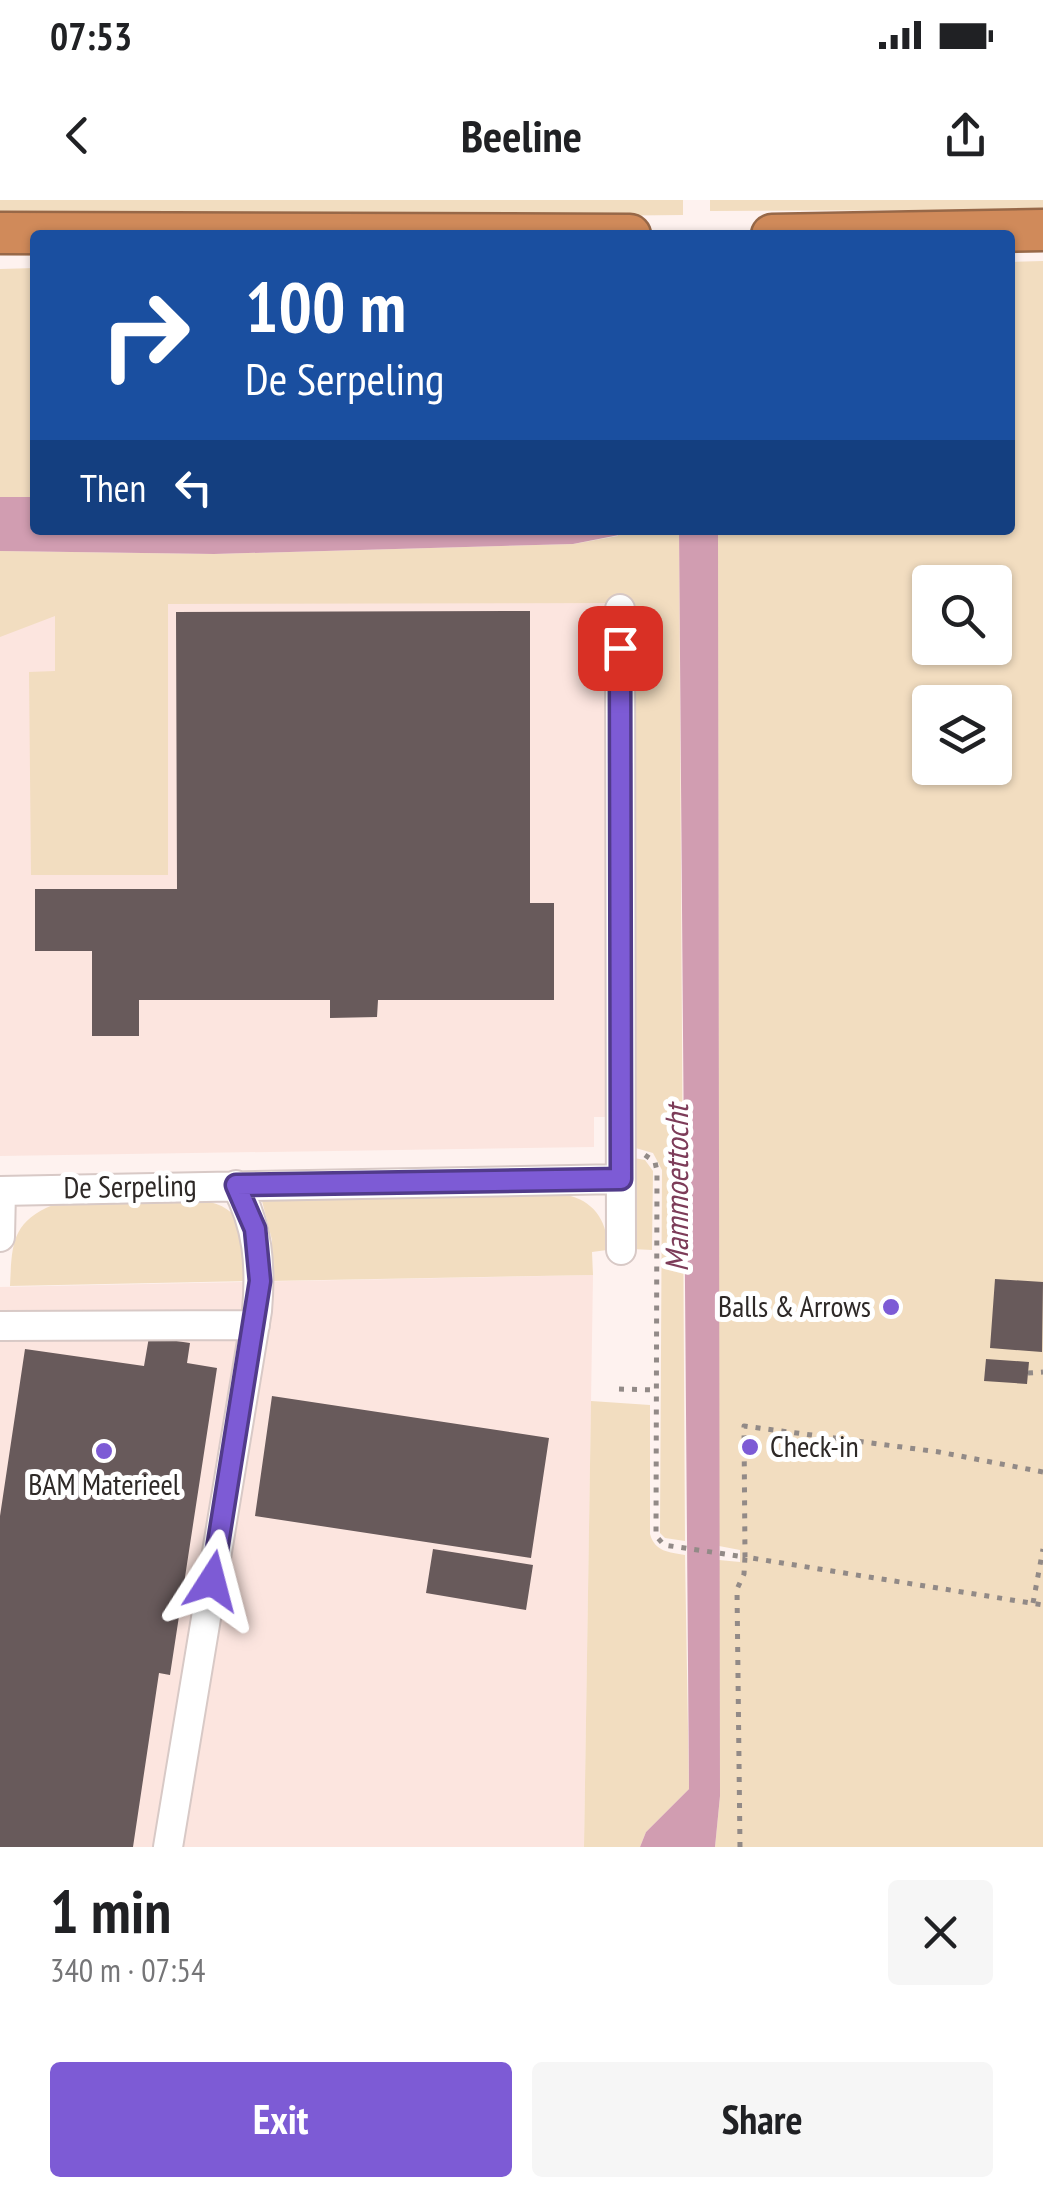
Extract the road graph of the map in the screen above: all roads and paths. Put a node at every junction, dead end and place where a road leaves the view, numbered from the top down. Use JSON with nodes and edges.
{"nodes":[{"id":1,"x":1043,"y":230,"type":"edge"},
{"id":2,"x":1015,"y":231,"type":"edge"},
{"id":3,"x":0,"y":233,"type":"edge"},
{"id":4,"x":30,"y":233,"type":"edge"},
{"id":5,"x":620,"y":609,"type":"dead end"},
{"id":6,"x":621,"y":1166,"type":"junction"},
{"id":7,"x":236,"y":1185,"type":"junction"},
{"id":8,"x":1,"y":1191,"type":"edge"},
{"id":9,"x":0,"y":1237,"type":"edge"},
{"id":10,"x":621,"y":1250,"type":"dead end"},
{"id":11,"x":254,"y":1325,"type":"junction"},
{"id":12,"x":0,"y":1326,"type":"edge"},
{"id":13,"x":1043,"y":1372,"type":"edge"},
{"id":14,"x":1028,"y":1373,"type":"dead end"},
{"id":15,"x":619,"y":1389,"type":"dead end"},
{"id":16,"x":656,"y":1390,"type":"junction"},
{"id":17,"x":1043,"y":1472,"type":"edge"},
{"id":18,"x":1043,"y":1549,"type":"edge"},
{"id":19,"x":743,"y":1557,"type":"junction"},
{"id":20,"x":1034,"y":1603,"type":"junction"},
{"id":21,"x":1043,"y":1604,"type":"edge"},
{"id":22,"x":168,"y":1847,"type":"edge"},
{"id":23,"x":740,"y":1847,"type":"edge"}],
"edges":[{"from":1,"to":2,"type":"highway"},
{"from":3,"to":4,"type":"highway"},
{"from":5,"to":6,"type":"street"},
{"from":6,"to":7,"type":"street","name":"De Serpeling"},
{"from":6,"to":10,"type":"street"},
{"from":6,"to":16,"type":"path"},
{"from":7,"to":8,"type":"street","name":"De Serpeling"},
{"from":7,"to":11,"type":"street"},
{"from":8,"to":9,"type":"street"},
{"from":11,"to":12,"type":"street"},
{"from":11,"to":22,"type":"street"},
{"from":13,"to":14,"type":"path"},
{"from":15,"to":16,"type":"path"},
{"from":16,"to":19,"type":"path"},
{"from":17,"to":19,"type":"path"},
{"from":18,"to":20,"type":"path"},
{"from":19,"to":20,"type":"path"},
{"from":19,"to":23,"type":"path"},
{"from":20,"to":21,"type":"path"}]}
